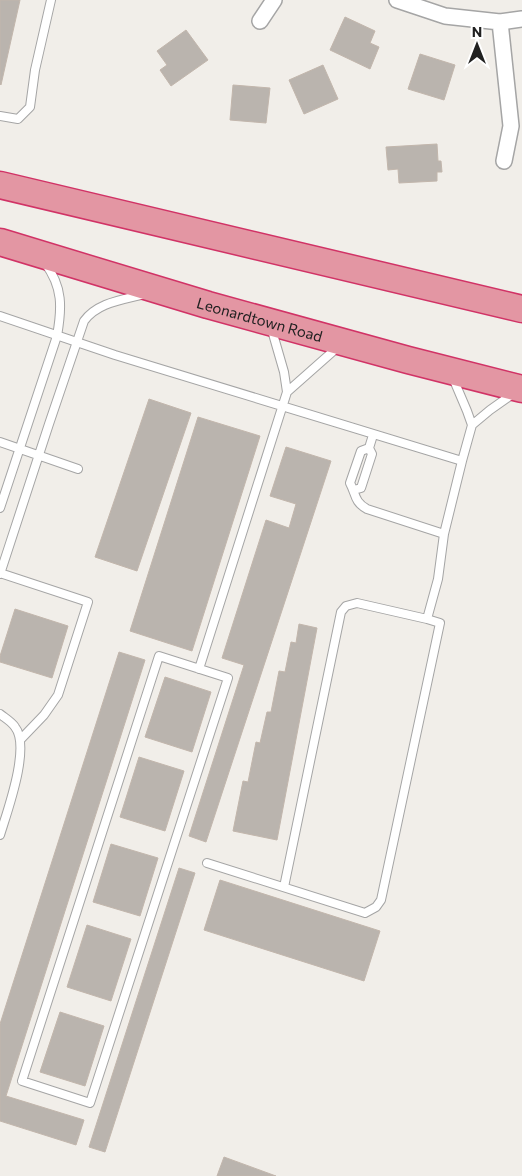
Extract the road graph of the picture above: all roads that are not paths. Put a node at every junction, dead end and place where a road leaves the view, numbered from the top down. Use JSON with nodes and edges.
{"nodes":[{"id":1,"x":51,"y":0,"type":"edge"},
{"id":2,"x":274,"y":0,"type":"edge"},
{"id":3,"x":397,"y":0,"type":"edge"},
{"id":4,"x":522,"y":19,"type":"edge"},
{"id":5,"x":260,"y":21,"type":"dead end"},
{"id":6,"x":500,"y":22,"type":"junction"},
{"id":7,"x":0,"y":116,"type":"edge"},
{"id":8,"x":504,"y":161,"type":"dead end"},
{"id":9,"x":0,"y":185,"type":"edge"},
{"id":10,"x":0,"y":242,"type":"edge"},
{"id":11,"x":37,"y":254,"type":"junction"},
{"id":12,"x":160,"y":291,"type":"junction"},
{"id":13,"x":522,"y":309,"type":"edge"},
{"id":14,"x":0,"y":316,"type":"edge"},
{"id":15,"x":270,"y":322,"type":"junction"},
{"id":16,"x":57,"y":336,"type":"junction"},
{"id":17,"x":77,"y":342,"type":"junction"},
{"id":18,"x":344,"y":342,"type":"junction"},
{"id":19,"x":449,"y":371,"type":"junction"},
{"id":20,"x":521,"y":389,"type":"edge"},
{"id":21,"x":287,"y":392,"type":"junction"},
{"id":22,"x":283,"y":406,"type":"junction"},
{"id":23,"x":472,"y":425,"type":"junction"},
{"id":24,"x":373,"y":435,"type":"junction"},
{"id":25,"x":0,"y":442,"type":"edge"},
{"id":26,"x":19,"y":448,"type":"junction"},
{"id":27,"x":369,"y":448,"type":"junction"},
{"id":28,"x":39,"y":455,"type":"junction"},
{"id":29,"x":462,"y":461,"type":"junction"},
{"id":30,"x":78,"y":469,"type":"dead end"},
{"id":31,"x":354,"y":490,"type":"junction"},
{"id":32,"x":0,"y":508,"type":"edge"},
{"id":33,"x":444,"y":534,"type":"junction"},
{"id":34,"x":0,"y":573,"type":"edge"},
{"id":35,"x":427,"y":619,"type":"junction"},
{"id":36,"x":199,"y":669,"type":"junction"},
{"id":37,"x":0,"y":714,"type":"edge"},
{"id":38,"x":20,"y":740,"type":"junction"},
{"id":39,"x":0,"y":835,"type":"edge"},
{"id":40,"x":207,"y":863,"type":"dead end"},
{"id":41,"x":284,"y":887,"type":"junction"}],
"edges":[{"from":1,"to":7,"type":"lane"},
{"from":2,"to":5,"type":"street"},
{"from":3,"to":6,"type":"street"},
{"from":4,"to":6,"type":"street"},
{"from":6,"to":8,"type":"street"},
{"from":9,"to":13,"type":"highway"},
{"from":10,"to":11,"type":"highway","name":"Leonardtown Road"},
{"from":11,"to":12,"type":"highway","name":"Leonardtown Road"},
{"from":11,"to":16,"type":"lane"},
{"from":12,"to":15,"type":"highway","name":"Leonardtown Road"},
{"from":12,"to":17,"type":"lane"},
{"from":14,"to":16,"type":"lane"},
{"from":15,"to":18,"type":"highway","name":"Leonardtown Road"},
{"from":15,"to":21,"type":"lane"},
{"from":16,"to":17,"type":"lane"},
{"from":16,"to":26,"type":"lane"},
{"from":17,"to":22,"type":"lane"},
{"from":17,"to":28,"type":"lane"},
{"from":18,"to":19,"type":"highway","name":"Leonardtown Road"},
{"from":18,"to":21,"type":"lane"},
{"from":19,"to":20,"type":"highway","name":"Leonardtown Road"},
{"from":19,"to":23,"type":"lane"},
{"from":20,"to":23,"type":"lane"},
{"from":21,"to":22,"type":"lane"},
{"from":22,"to":24,"type":"lane"},
{"from":22,"to":36,"type":"lane"},
{"from":23,"to":29,"type":"lane"},
{"from":24,"to":27,"type":"lane"},
{"from":24,"to":29,"type":"lane"},
{"from":25,"to":26,"type":"lane"},
{"from":26,"to":28,"type":"lane"},
{"from":26,"to":32,"type":"lane"},
{"from":27,"to":31,"type":"lane"},
{"from":27,"to":31,"type":"lane"},
{"from":28,"to":30,"type":"lane"},
{"from":28,"to":34,"type":"lane"},
{"from":29,"to":33,"type":"lane"},
{"from":31,"to":33,"type":"lane"},
{"from":33,"to":35,"type":"lane"},
{"from":34,"to":38,"type":"lane"},
{"from":35,"to":41,"type":"lane"},
{"from":35,"to":41,"type":"lane"},
{"from":36,"to":36,"type":"lane"},
{"from":37,"to":38,"type":"lane"},
{"from":38,"to":39,"type":"lane"},
{"from":40,"to":41,"type":"lane"}]}
